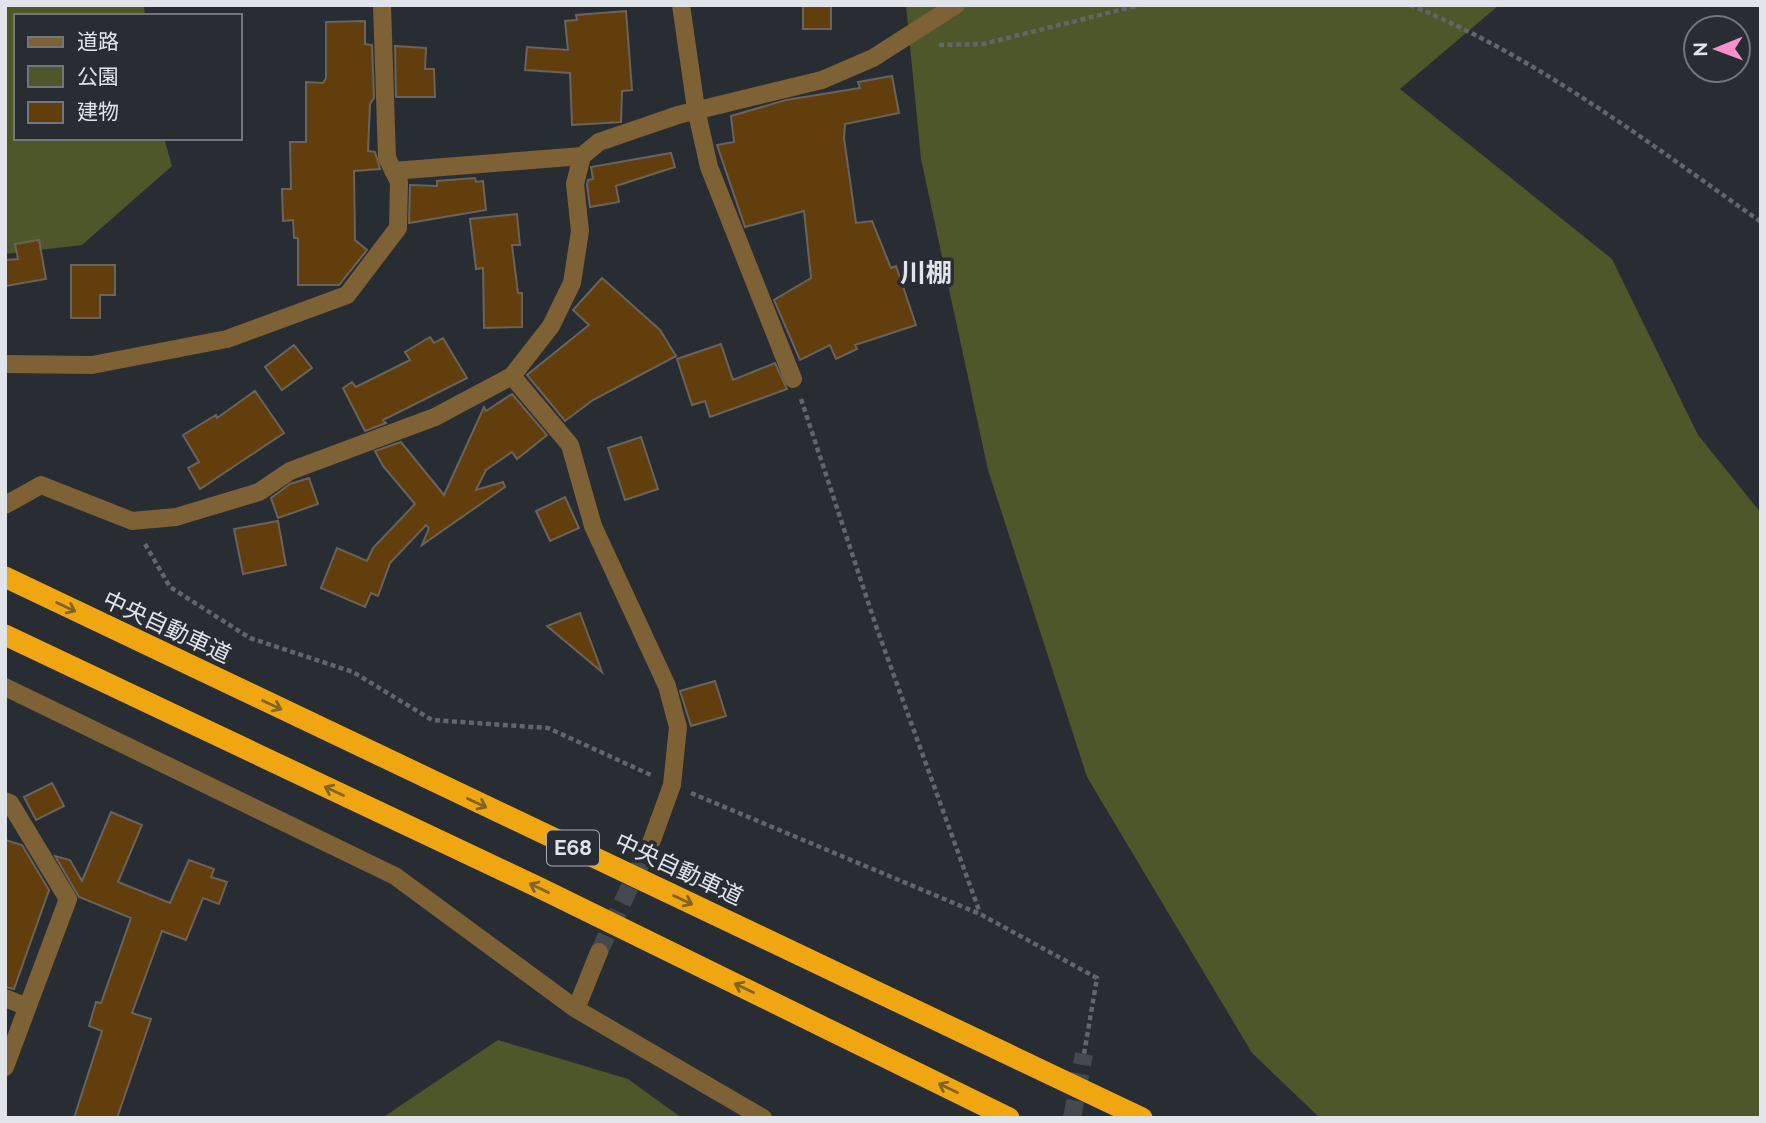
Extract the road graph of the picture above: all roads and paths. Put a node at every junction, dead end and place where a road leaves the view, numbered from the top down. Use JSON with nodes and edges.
{"nodes":[{"id":1,"x":382,"y":5,"type":"edge"},
{"id":2,"x":681,"y":5,"type":"edge"},
{"id":3,"x":956,"y":5,"type":"edge"},
{"id":4,"x":1140,"y":5,"type":"edge"},
{"id":5,"x":1410,"y":5,"type":"edge"},
{"id":6,"x":949,"y":47,"type":"dead end"},
{"id":7,"x":695,"y":109,"type":"junction"},
{"id":8,"x":582,"y":156,"type":"junction"},
{"id":9,"x":393,"y":170,"type":"junction"},
{"id":10,"x":1761,"y":222,"type":"edge"},
{"id":11,"x":5,"y":364,"type":"edge"},
{"id":12,"x":512,"y":376,"type":"junction"},
{"id":13,"x":793,"y":379,"type":"joint"},
{"id":14,"x":5,"y":505,"type":"edge"},
{"id":15,"x":132,"y":522,"type":"junction"},
{"id":16,"x":5,"y":577,"type":"edge"},
{"id":17,"x":5,"y":635,"type":"edge"},
{"id":18,"x":5,"y":687,"type":"edge"},
{"id":19,"x":672,"y":785,"type":"junction"},
{"id":20,"x":5,"y":801,"type":"edge"},
{"id":21,"x":652,"y":840,"type":"tunnel mouth"},
{"id":22,"x":980,"y":914,"type":"junction"},
{"id":23,"x":599,"y":952,"type":"tunnel mouth"},
{"id":24,"x":5,"y":998,"type":"edge"},
{"id":25,"x":27,"y":1007,"type":"junction"},
{"id":26,"x":576,"y":1009,"type":"junction"},
{"id":27,"x":1084,"y":1054,"type":"tunnel mouth"},
{"id":28,"x":5,"y":1067,"type":"edge"},
{"id":29,"x":763,"y":1118,"type":"edge"},
{"id":30,"x":1009,"y":1118,"type":"edge"},
{"id":31,"x":1142,"y":1118,"type":"edge"}],
"edges":[{"from":1,"to":9,"type":"street"},
{"from":2,"to":7,"type":"street"},
{"from":3,"to":7,"type":"street"},
{"from":4,"to":6,"type":"path"},
{"from":5,"to":10,"type":"path"},
{"from":7,"to":8,"type":"street"},
{"from":7,"to":13,"type":"street"},
{"from":8,"to":9,"type":"street"},
{"from":8,"to":12,"type":"street"},
{"from":9,"to":11,"type":"street"},
{"from":12,"to":15,"type":"street"},
{"from":12,"to":19,"type":"street"},
{"from":13,"to":22,"type":"path"},
{"from":14,"to":15,"type":"street"},
{"from":15,"to":19,"type":"path"},
{"from":16,"to":31,"type":"highway","name":"中央自動車道","number":"E68","one_way":true},
{"from":30,"to":17,"type":"highway","number":"E68","one_way":true},
{"from":18,"to":26,"type":"street"},
{"from":19,"to":21,"type":"street"},
{"from":19,"to":22,"type":"path"},
{"from":20,"to":25,"type":"street"},
{"from":22,"to":27,"type":"path"},
{"from":23,"to":26,"type":"street"},
{"from":24,"to":25,"type":"street"},
{"from":25,"to":28,"type":"street"},
{"from":26,"to":29,"type":"street"}]}
